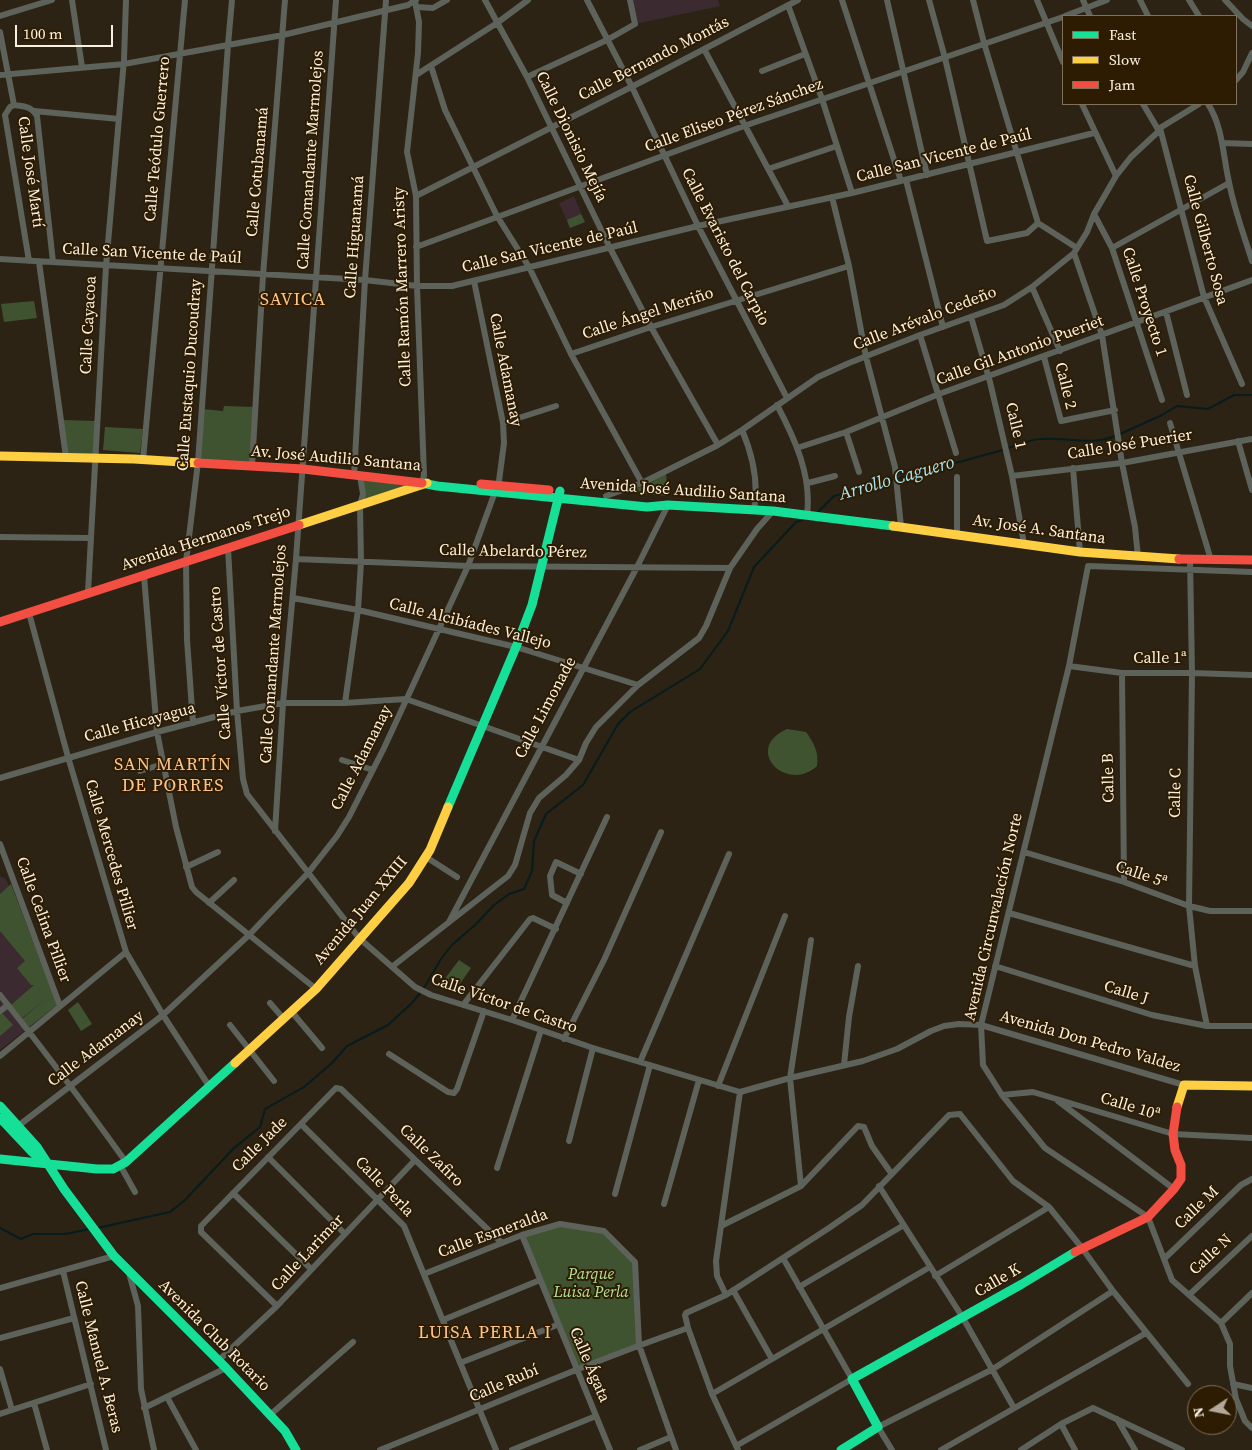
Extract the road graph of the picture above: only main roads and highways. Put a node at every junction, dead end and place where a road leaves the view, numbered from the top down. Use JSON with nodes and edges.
{"nodes":[{"id":1,"x":0,"y":456,"type":"edge"},
{"id":2,"x":422,"y":483,"type":"junction"},
{"id":3,"x":559,"y":494,"type":"junction"},
{"id":4,"x":668,"y":504,"type":"junction"},
{"id":5,"x":822,"y":517,"type":"joint"},
{"id":6,"x":1252,"y":560,"type":"edge"},
{"id":7,"x":0,"y":622,"type":"edge"},
{"id":8,"x":1184,"y":1085,"type":"joint"},
{"id":9,"x":1252,"y":1086,"type":"edge"},
{"id":10,"x":0,"y":1106,"type":"edge"},
{"id":11,"x":0,"y":1118,"type":"edge"},
{"id":12,"x":0,"y":1159,"type":"edge"},
{"id":13,"x":48,"y":1165,"type":"junction"},
{"id":14,"x":296,"y":1450,"type":"edge"},
{"id":15,"x":841,"y":1450,"type":"edge"}],
"edges":[{"from":1,"to":2,"type":"main road","name":"Av. José Audilio Santana"},
{"from":2,"to":3,"type":"main road","name":"Avenida José Audilio Santana"},
{"from":2,"to":7,"type":"main road","name":"Avenida Hermanos Trejo"},
{"from":3,"to":4,"type":"main road"},
{"from":3,"to":4,"type":"main road","name":"Avenida José Audilio Santana"},
{"from":3,"to":13,"type":"main road","name":"Avenida Juan XXIII"},
{"from":4,"to":5,"type":"main road","name":"Avenida José Audilio Santana"},
{"from":5,"to":6,"type":"main road","name":"Av. José A. Santana"},
{"from":8,"to":9,"type":"main road","name":"Avenida Don Pedro Valdez"},
{"from":8,"to":15,"type":"main road","name":"Calle K"},
{"from":10,"to":13,"type":"main road"},
{"from":11,"to":13,"type":"main road"},
{"from":12,"to":13,"type":"main road"},
{"from":13,"to":14,"type":"main road","name":"Avenida Club Rotario"}]}
